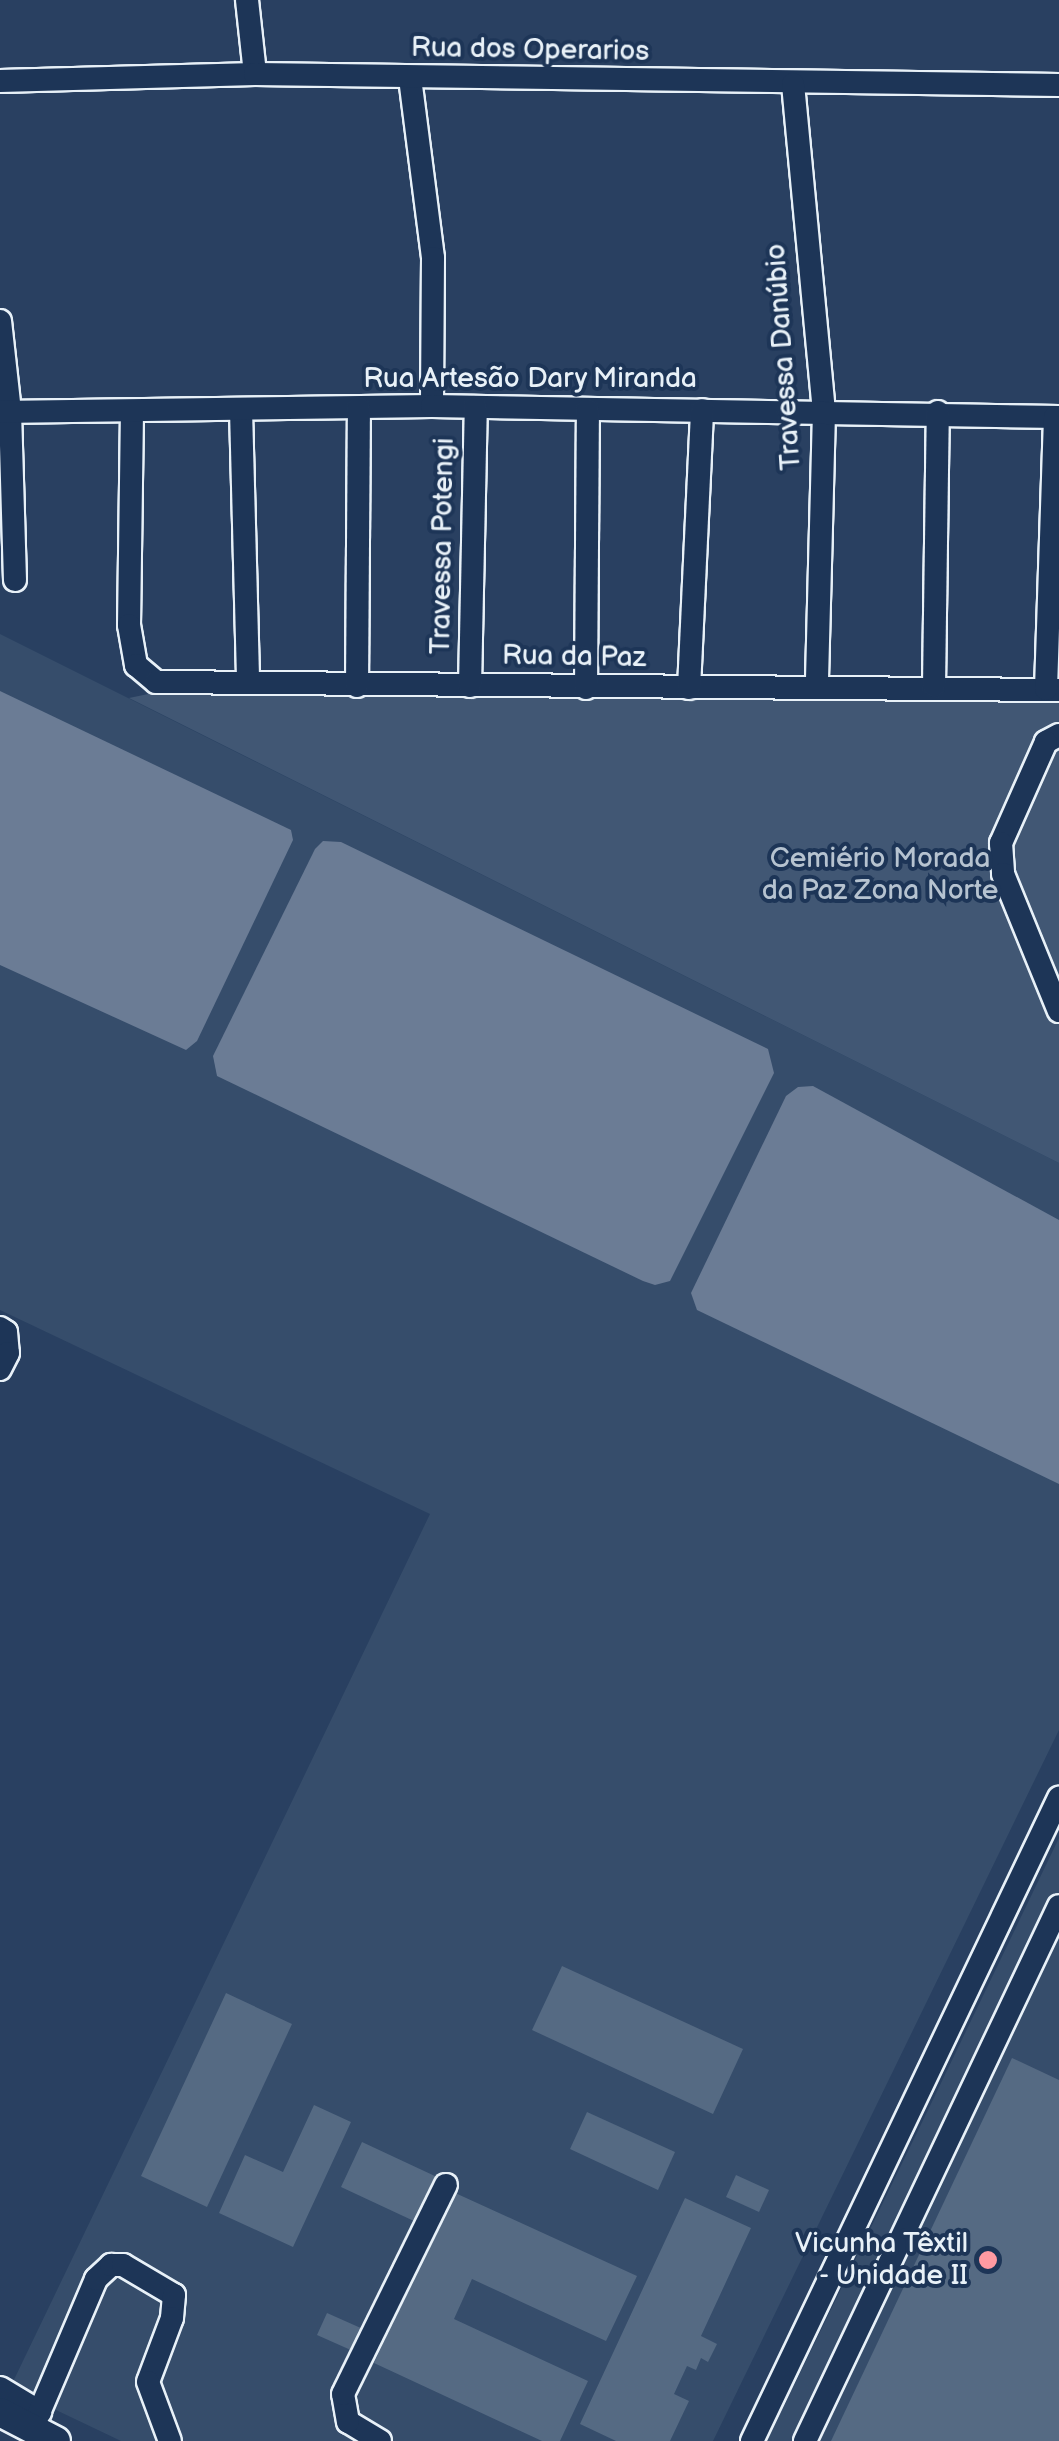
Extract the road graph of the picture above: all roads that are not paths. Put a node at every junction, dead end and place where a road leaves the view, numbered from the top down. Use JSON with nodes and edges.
{"nodes":[{"id":1,"x":247,"y":0,"type":"edge"},
{"id":2,"x":254,"y":74,"type":"junction"},
{"id":3,"x":410,"y":78,"type":"junction"},
{"id":4,"x":0,"y":80,"type":"edge"},
{"id":5,"x":793,"y":84,"type":"junction"},
{"id":6,"x":1059,"y":85,"type":"edge"},
{"id":7,"x":0,"y":321,"type":"edge"},
{"id":8,"x":432,"y":406,"type":"junction"},
{"id":9,"x":359,"y":408,"type":"junction"},
{"id":10,"x":476,"y":408,"type":"junction"},
{"id":11,"x":241,"y":410,"type":"junction"},
{"id":12,"x":588,"y":410,"type":"junction"},
{"id":13,"x":702,"y":410,"type":"junction"},
{"id":14,"x":5,"y":412,"type":"edge"},
{"id":15,"x":132,"y":412,"type":"junction"},
{"id":16,"x":824,"y":412,"type":"junction"},
{"id":17,"x":938,"y":412,"type":"junction"},
{"id":18,"x":1057,"y":417,"type":"edge"},
{"id":19,"x":15,"y":580,"type":"dead end"},
{"id":20,"x":248,"y":683,"type":"junction"},
{"id":21,"x":357,"y":686,"type":"junction"},
{"id":22,"x":470,"y":686,"type":"junction"},
{"id":23,"x":934,"y":686,"type":"junction"},
{"id":24,"x":817,"y":687,"type":"junction"},
{"id":25,"x":586,"y":688,"type":"junction"},
{"id":26,"x":689,"y":688,"type":"junction"},
{"id":27,"x":1052,"y":689,"type":"edge"},
{"id":28,"x":1059,"y":735,"type":"edge"},
{"id":29,"x":1059,"y":1011,"type":"edge"},
{"id":30,"x":0,"y":1328,"type":"edge"},
{"id":31,"x":0,"y":1369,"type":"edge"},
{"id":32,"x":1059,"y":1798,"type":"edge"},
{"id":33,"x":1059,"y":1906,"type":"edge"},
{"id":34,"x":446,"y":2185,"type":"dead end"},
{"id":35,"x":0,"y":2388,"type":"edge"},
{"id":36,"x":0,"y":2412,"type":"edge"},
{"id":37,"x":35,"y":2430,"type":"edge"},
{"id":38,"x":170,"y":2441,"type":"edge"},
{"id":39,"x":380,"y":2441,"type":"edge"},
{"id":40,"x":752,"y":2441,"type":"edge"},
{"id":41,"x":806,"y":2441,"type":"edge"}],
"edges":[{"from":1,"to":2,"type":"street"},
{"from":2,"to":3,"type":"street","name":"Rua dos Operarios"},
{"from":2,"to":4,"type":"street","name":"Rua dos Operarios"},
{"from":3,"to":5,"type":"street","name":"Rua dos Operarios"},
{"from":3,"to":8,"type":"street"},
{"from":5,"to":6,"type":"street","name":"Rua dos Operarios"},
{"from":5,"to":16,"type":"street","name":"Travessa Danúbio"},
{"from":7,"to":14,"type":"street"},
{"from":8,"to":9,"type":"street","name":"Rua Artesão Dary Miranda"},
{"from":8,"to":10,"type":"street","name":"Rua Artesão Dary Miranda"},
{"from":9,"to":11,"type":"street","name":"Rua Artesão Dary Miranda"},
{"from":9,"to":21,"type":"street"},
{"from":10,"to":12,"type":"street","name":"Rua Artesão Dary Miranda"},
{"from":10,"to":22,"type":"street","name":"Travessa Potengi"},
{"from":11,"to":15,"type":"street","name":"Rua Artesão Dary Miranda"},
{"from":11,"to":20,"type":"street"},
{"from":12,"to":13,"type":"street","name":"Rua Artesão Dary Miranda"},
{"from":12,"to":25,"type":"street"},
{"from":13,"to":16,"type":"street","name":"Rua Artesão Dary Miranda"},
{"from":13,"to":26,"type":"street"},
{"from":14,"to":15,"type":"street","name":"Rua Artesão Dary Miranda"},
{"from":14,"to":19,"type":"street"},
{"from":15,"to":20,"type":"street","name":"Rua da Paz"},
{"from":16,"to":17,"type":"street","name":"Rua Artesão Dary Miranda"},
{"from":16,"to":24,"type":"street","name":"Travessa Danúbio"},
{"from":17,"to":18,"type":"street","name":"Rua Artesão Dary Miranda"},
{"from":17,"to":23,"type":"street"},
{"from":18,"to":27,"type":"street"},
{"from":20,"to":21,"type":"street","name":"Rua da Paz"},
{"from":21,"to":22,"type":"street","name":"Rua da Paz"},
{"from":22,"to":25,"type":"street","name":"Rua da Paz"},
{"from":23,"to":24,"type":"street","name":"Rua da Paz"},
{"from":23,"to":27,"type":"street","name":"Rua da Paz"},
{"from":24,"to":26,"type":"street","name":"Rua da Paz"},
{"from":25,"to":26,"type":"street","name":"Rua da Paz"},
{"from":28,"to":29,"type":"street"},
{"from":30,"to":31,"type":"street"},
{"from":32,"to":40,"type":"street"},
{"from":33,"to":41,"type":"street"},
{"from":34,"to":39,"type":"street"},
{"from":35,"to":37,"type":"street"},
{"from":36,"to":37,"type":"main road"},
{"from":37,"to":38,"type":"street"}]}
